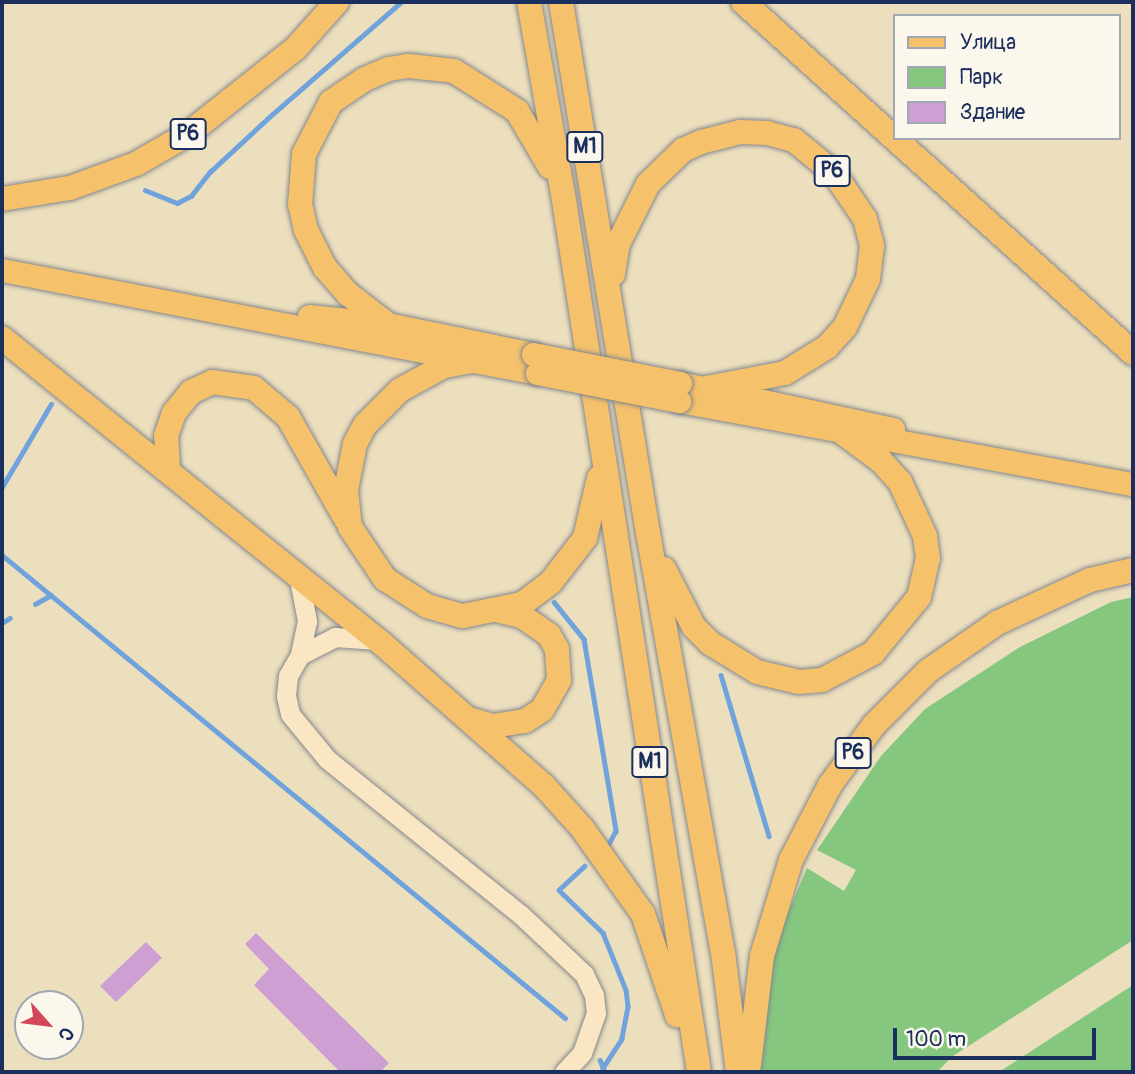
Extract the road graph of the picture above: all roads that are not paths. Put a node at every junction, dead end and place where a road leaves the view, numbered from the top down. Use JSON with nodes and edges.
{"nodes":[{"id":1,"x":337,"y":2,"type":"edge"},
{"id":2,"x":529,"y":2,"type":"edge"},
{"id":3,"x":561,"y":2,"type":"edge"},
{"id":4,"x":743,"y":2,"type":"edge"},
{"id":5,"x":894,"y":138,"type":"edge"},
{"id":6,"x":896,"y":140,"type":"edge"},
{"id":7,"x":2,"y":199,"type":"edge"},
{"id":8,"x":565,"y":208,"type":"junction"},
{"id":9,"x":2,"y":270,"type":"edge"},
{"id":10,"x":610,"y":292,"type":"junction"},
{"id":11,"x":202,"y":306,"type":"junction"},
{"id":12,"x":387,"y":324,"type":"junction"},
{"id":13,"x":2,"y":338,"type":"edge"},
{"id":14,"x":1133,"y":353,"type":"edge"},
{"id":15,"x":478,"y":360,"type":"junction"},
{"id":16,"x":535,"y":363,"type":"junction"},
{"id":17,"x":706,"y":388,"type":"junction"},
{"id":18,"x":679,"y":392,"type":"junction"},
{"id":19,"x":843,"y":433,"type":"junction"},
{"id":20,"x":602,"y":453,"type":"junction"},
{"id":21,"x":1000,"y":458,"type":"junction"},
{"id":22,"x":168,"y":469,"type":"junction"},
{"id":23,"x":1133,"y":484,"type":"edge"},
{"id":24,"x":350,"y":527,"type":"junction"},
{"id":25,"x":648,"y":533,"type":"junction"},
{"id":26,"x":1133,"y":570,"type":"edge"},
{"id":27,"x":299,"y":579,"type":"junction"},
{"id":28,"x":500,"y":611,"type":"junction"},
{"id":29,"x":379,"y":641,"type":"junction"},
{"id":30,"x":300,"y":655,"type":"junction"},
{"id":31,"x":471,"y":720,"type":"junction"},
{"id":32,"x":564,"y":1072,"type":"edge"},
{"id":33,"x":697,"y":1072,"type":"edge"},
{"id":34,"x":738,"y":1072,"type":"edge"},
{"id":35,"x":748,"y":1072,"type":"edge"}],
"edges":[{"from":1,"to":7,"type":"highway","number":"Р6"},
{"from":2,"to":8,"type":"highway","number":"М1"},
{"from":3,"to":10,"type":"highway","number":"М1"},
{"from":4,"to":5,"type":"highway"},
{"from":6,"to":14,"type":"highway"},
{"from":8,"to":12,"type":"highway","number":"Р6"},
{"from":8,"to":20,"type":"highway","number":"М1"},
{"from":9,"to":11,"type":"main road","number":"Р6"},
{"from":10,"to":17,"type":"highway","number":"Р6"},
{"from":10,"to":25,"type":"highway","number":"М1"},
{"from":11,"to":12,"type":"main road","number":"Р6"},
{"from":11,"to":15,"type":"main road","number":"Р6"},
{"from":12,"to":16,"type":"main road","number":"Р6"},
{"from":13,"to":22,"type":"highway"},
{"from":15,"to":16,"type":"main road","number":"Р6"},
{"from":15,"to":24,"type":"highway","number":"Р6"},
{"from":16,"to":18,"type":"main road","number":"Р6","bridge":true},
{"from":17,"to":18,"type":"main road","number":"Р6"},
{"from":17,"to":21,"type":"main road","number":"Р6"},
{"from":18,"to":19,"type":"main road","number":"Р6"},
{"from":19,"to":21,"type":"main road","number":"Р6"},
{"from":19,"to":25,"type":"highway","number":"Р6"},
{"from":20,"to":28,"type":"highway"},
{"from":20,"to":33,"type":"highway","number":"М1"},
{"from":21,"to":23,"type":"main road","number":"Р6"},
{"from":22,"to":24,"type":"highway"},
{"from":22,"to":27,"type":"highway"},
{"from":24,"to":28,"type":"highway"},
{"from":25,"to":34,"type":"highway","number":"М1"},
{"from":26,"to":35,"type":"highway","number":"Р6"},
{"from":27,"to":29,"type":"highway"},
{"from":27,"to":30,"type":"street"},
{"from":28,"to":31,"type":"highway"},
{"from":29,"to":30,"type":"street"},
{"from":29,"to":31,"type":"highway"},
{"from":30,"to":32,"type":"street"},
{"from":31,"to":33,"type":"highway"}]}
